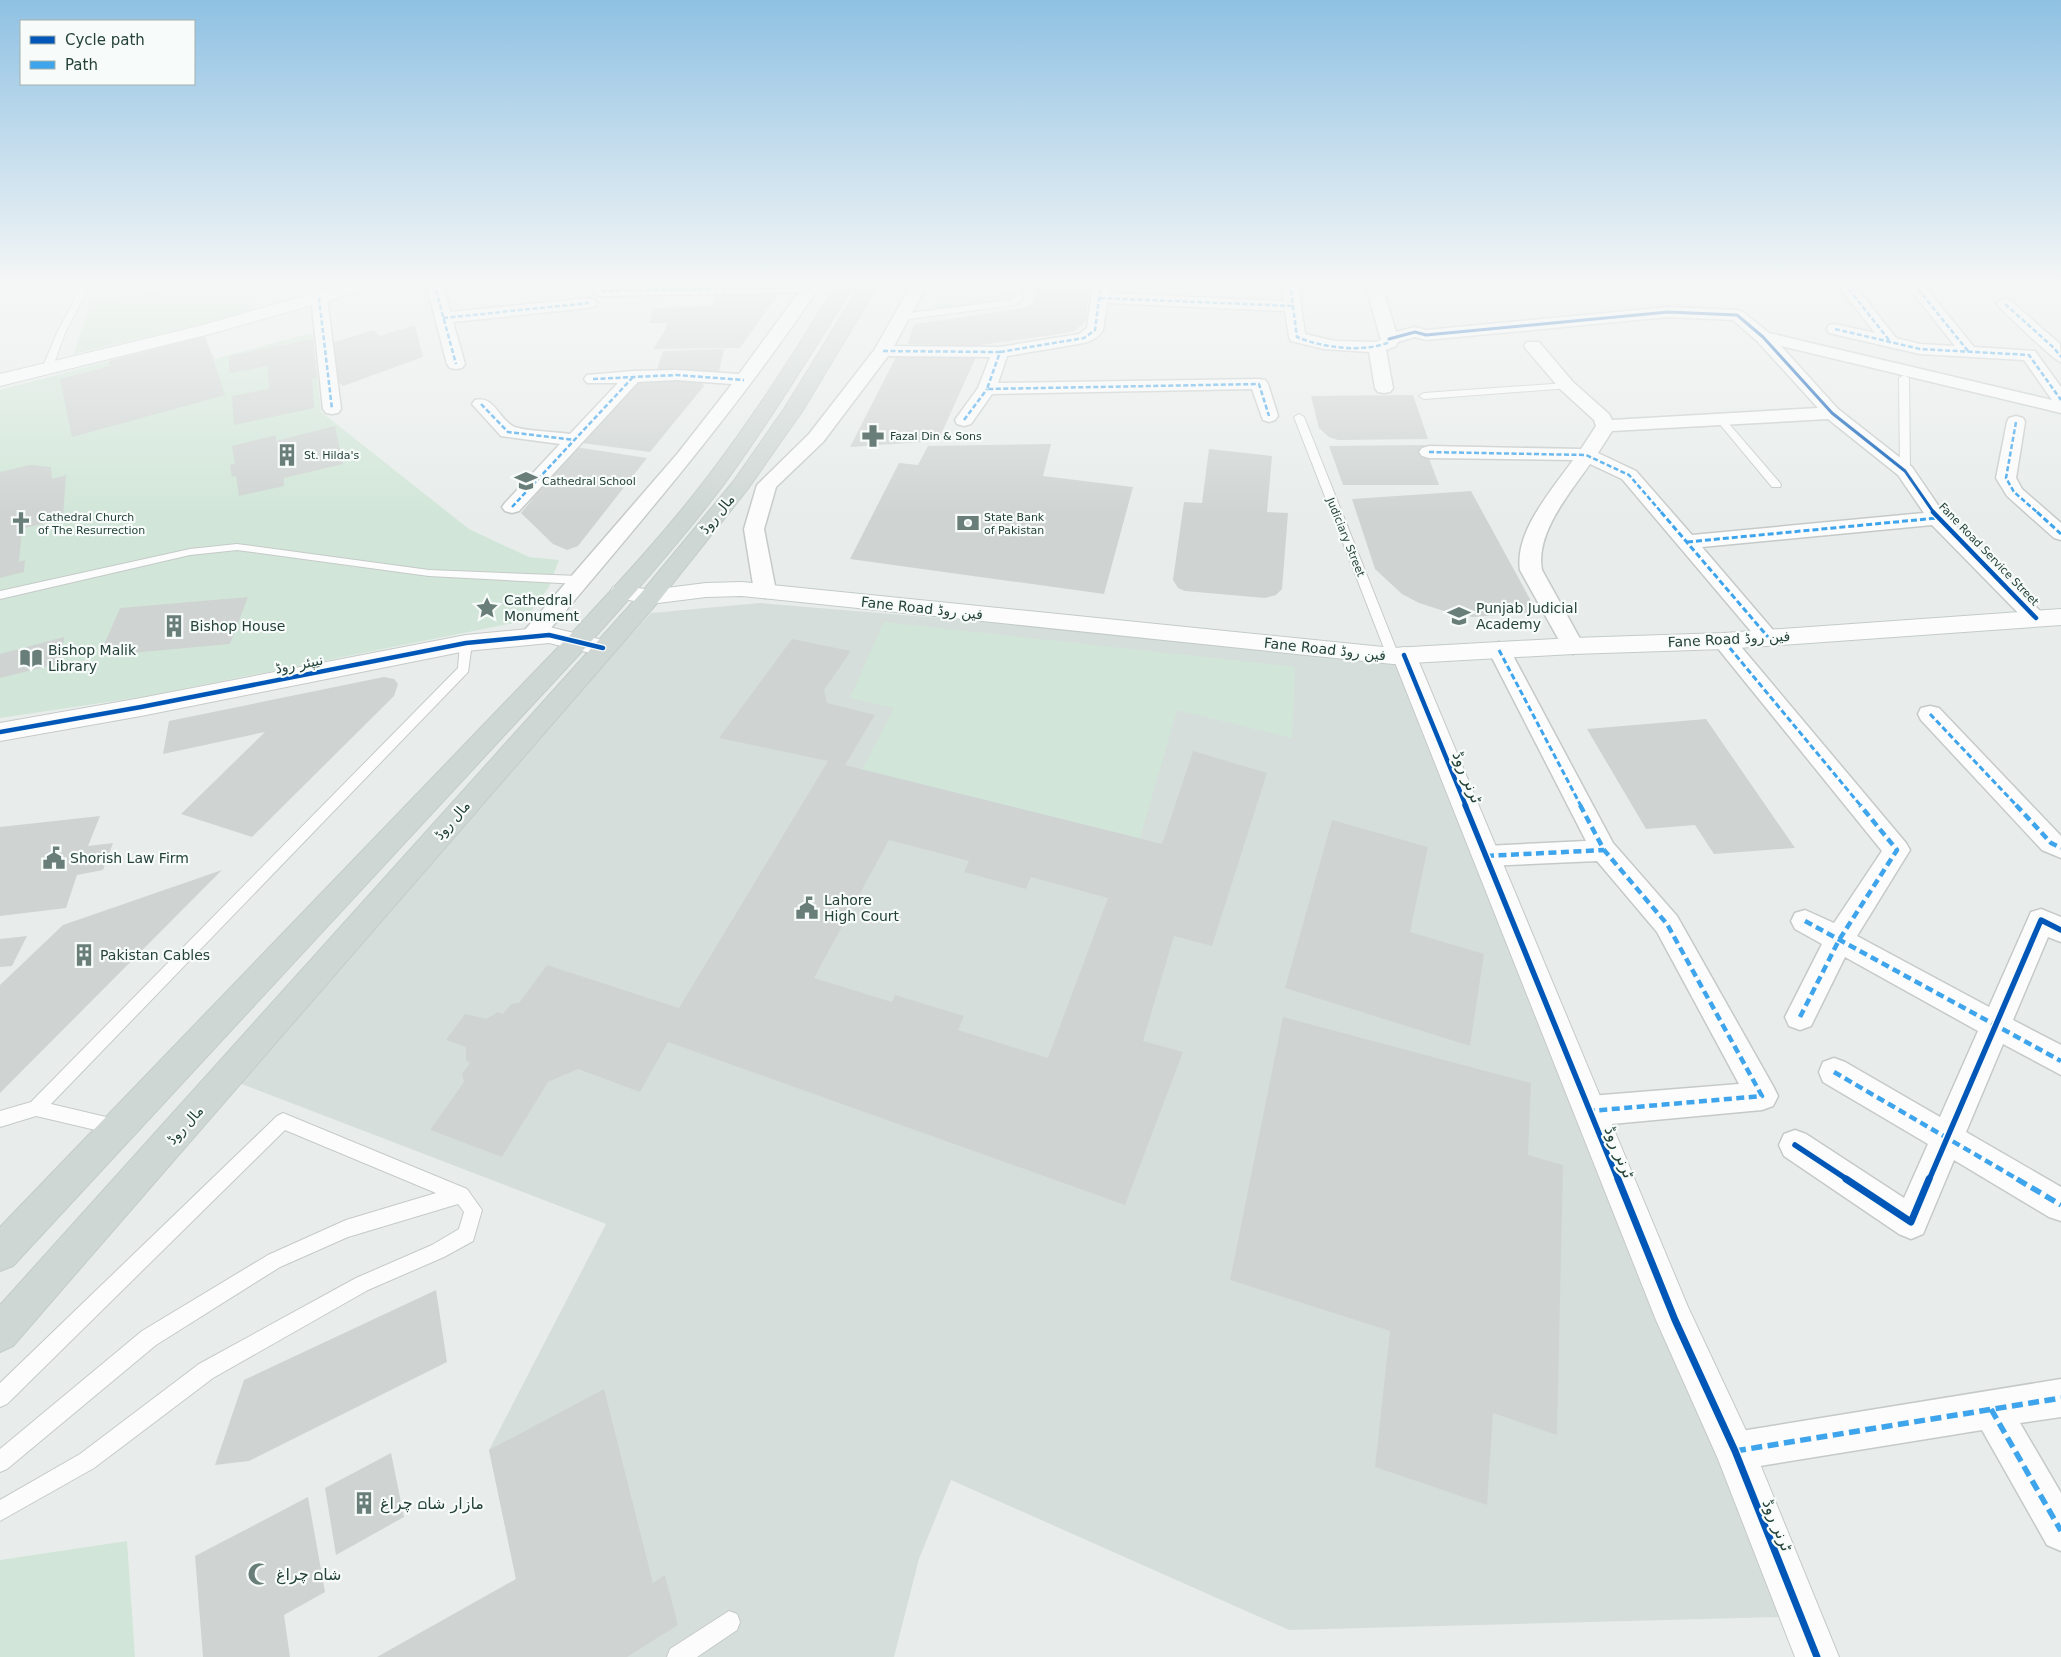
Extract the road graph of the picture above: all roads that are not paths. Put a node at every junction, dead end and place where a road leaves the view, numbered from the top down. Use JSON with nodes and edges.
{"nodes":[{"id":1,"x":50,"y":360,"type":"edge"},
{"id":2,"x":82,"y":360,"type":"edge"},
{"id":3,"x":327,"y":360,"type":"edge"},
{"id":4,"x":455,"y":360,"type":"edge"},
{"id":5,"x":758,"y":360,"type":"edge"},
{"id":6,"x":798,"y":360,"type":"edge"},
{"id":7,"x":824,"y":360,"type":"edge"},
{"id":8,"x":876,"y":360,"type":"edge"},
{"id":9,"x":997,"y":360,"type":"edge"},
{"id":10,"x":1385,"y":360,"type":"edge"},
{"id":11,"x":1545,"y":360,"type":"edge"},
{"id":12,"x":1784,"y":360,"type":"edge"},
{"id":13,"x":1861,"y":360,"type":"edge"},
{"id":14,"x":2033,"y":360,"type":"edge"},
{"id":15,"x":456,"y":364,"type":"dead end"},
{"id":16,"x":47,"y":369,"type":"junction"},
{"id":17,"x":634,"y":376,"type":"junction"},
{"id":18,"x":1904,"y":378,"type":"dead end"},
{"id":19,"x":593,"y":379,"type":"dead end"},
{"id":20,"x":0,"y":380,"type":"edge"},
{"id":21,"x":744,"y":380,"type":"junction"},
{"id":22,"x":1567,"y":386,"type":"junction"},
{"id":23,"x":1384,"y":388,"type":"dead end"},
{"id":24,"x":986,"y":389,"type":"junction"},
{"id":25,"x":1424,"y":396,"type":"dead end"},
{"id":26,"x":2061,"y":400,"type":"edge"},
{"id":27,"x":482,"y":404,"type":"dead end"},
{"id":28,"x":2061,"y":408,"type":"edge"},
{"id":29,"x":332,"y":409,"type":"dead end"},
{"id":30,"x":1832,"y":413,"type":"junction"},
{"id":31,"x":1269,"y":416,"type":"dead end"},
{"id":32,"x":1299,"y":417,"type":"dead end"},
{"id":33,"x":964,"y":420,"type":"dead end"},
{"id":34,"x":1721,"y":420,"type":"junction"},
{"id":35,"x":2016,"y":422,"type":"dead end"},
{"id":36,"x":1604,"y":426,"type":"junction"},
{"id":37,"x":575,"y":440,"type":"junction"},
{"id":38,"x":1429,"y":452,"type":"dead end"},
{"id":39,"x":1586,"y":455,"type":"junction"},
{"id":40,"x":1905,"y":471,"type":"junction"},
{"id":41,"x":767,"y":485,"type":"junction"},
{"id":42,"x":1776,"y":485,"type":"dead end"},
{"id":43,"x":740,"y":486,"type":"junction"},
{"id":44,"x":512,"y":507,"type":"dead end"},
{"id":45,"x":1937,"y":518,"type":"junction"},
{"id":46,"x":2061,"y":534,"type":"edge"},
{"id":47,"x":1687,"y":542,"type":"junction"},
{"id":48,"x":579,"y":580,"type":"junction"},
{"id":49,"x":765,"y":591,"type":"junction"},
{"id":50,"x":621,"y":592,"type":"junction"},
{"id":51,"x":0,"y":595,"type":"edge"},
{"id":52,"x":650,"y":597,"type":"junction"},
{"id":53,"x":2061,"y":617,"type":"edge"},
{"id":54,"x":2036,"y":618,"type":"junction"},
{"id":55,"x":532,"y":636,"type":"junction"},
{"id":56,"x":1768,"y":638,"type":"junction"},
{"id":57,"x":1724,"y":641,"type":"junction"},
{"id":58,"x":466,"y":643,"type":"junction"},
{"id":59,"x":590,"y":645,"type":"junction"},
{"id":60,"x":1573,"y":646,"type":"junction"},
{"id":61,"x":1500,"y":650,"type":"junction"},
{"id":62,"x":1399,"y":655,"type":"junction"},
{"id":63,"x":1930,"y":714,"type":"dead end"},
{"id":64,"x":0,"y":732,"type":"edge"},
{"id":65,"x":2061,"y":848,"type":"edge"},
{"id":66,"x":1604,"y":850,"type":"junction"},
{"id":67,"x":1486,"y":856,"type":"junction"},
{"id":68,"x":1805,"y":921,"type":"dead end"},
{"id":69,"x":2061,"y":930,"type":"edge"},
{"id":70,"x":1839,"y":940,"type":"junction"},
{"id":71,"x":1800,"y":1016,"type":"dead end"},
{"id":72,"x":1995,"y":1026,"type":"junction"},
{"id":73,"x":2061,"y":1061,"type":"edge"},
{"id":74,"x":1834,"y":1072,"type":"dead end"},
{"id":75,"x":36,"y":1108,"type":"junction"},
{"id":76,"x":1590,"y":1111,"type":"junction"},
{"id":77,"x":2,"y":1121,"type":"edge"},
{"id":78,"x":117,"y":1127,"type":"junction"},
{"id":79,"x":1947,"y":1138,"type":"junction"},
{"id":80,"x":1796,"y":1144,"type":"dead end"},
{"id":81,"x":461,"y":1195,"type":"junction"},
{"id":82,"x":2061,"y":1205,"type":"edge"},
{"id":83,"x":0,"y":1253,"type":"edge"},
{"id":84,"x":0,"y":1333,"type":"edge"},
{"id":85,"x":0,"y":1397,"type":"edge"},
{"id":86,"x":2061,"y":1398,"type":"edge"},
{"id":87,"x":1991,"y":1409,"type":"junction"},
{"id":88,"x":1735,"y":1452,"type":"junction"},
{"id":89,"x":0,"y":1462,"type":"edge"},
{"id":90,"x":0,"y":1511,"type":"edge"},
{"id":91,"x":2061,"y":1532,"type":"edge"},
{"id":92,"x":729,"y":1622,"type":"dead end"},
{"id":93,"x":678,"y":1657,"type":"edge"},
{"id":94,"x":1817,"y":1657,"type":"edge"}],
"edges":[{"from":1,"to":16,"type":"lane"},
{"from":2,"to":16,"type":"main road"},
{"from":3,"to":29,"type":"street"},
{"from":4,"to":15,"type":"street"},
{"from":5,"to":21,"type":"street"},
{"from":6,"to":50,"type":"main road","name":"مال روڈ"},
{"from":7,"to":43,"type":"main road","name":"مال روڈ"},
{"from":8,"to":41,"type":"street"},
{"from":9,"to":24,"type":"street"},
{"from":10,"to":23,"type":"street"},
{"from":11,"to":22,"type":"street"},
{"from":12,"to":30,"type":"street","name":"Fane Road Service Street"},
{"from":13,"to":28,"type":"street"},
{"from":14,"to":26,"type":"street"},
{"from":16,"to":20,"type":"main road"},
{"from":17,"to":19,"type":"street"},
{"from":17,"to":21,"type":"street"},
{"from":17,"to":37,"type":"street"},
{"from":18,"to":40,"type":"lane"},
{"from":21,"to":48,"type":"street"},
{"from":22,"to":25,"type":"lane"},
{"from":22,"to":36,"type":"street"},
{"from":24,"to":31,"type":"street"},
{"from":24,"to":33,"type":"street"},
{"from":27,"to":37,"type":"street"},
{"from":30,"to":34,"type":"street"},
{"from":30,"to":40,"type":"street","name":"Fane Road Service Street"},
{"from":32,"to":62,"type":"lane","name":"Judiciary Street"},
{"from":34,"to":36,"type":"street"},
{"from":34,"to":42,"type":"lane"},
{"from":35,"to":46,"type":"street"},
{"from":36,"to":39,"type":"street"},
{"from":37,"to":44,"type":"street"},
{"from":38,"to":39,"type":"street"},
{"from":39,"to":47,"type":"street"},
{"from":39,"to":60,"type":"street"},
{"from":40,"to":45,"type":"street","name":"Fane Road Service Street"},
{"from":41,"to":43,"type":"street"},
{"from":41,"to":49,"type":"street"},
{"from":43,"to":52,"type":"main road","name":"مال روڈ"},
{"from":45,"to":47,"type":"street"},
{"from":45,"to":54,"type":"street","name":"Fane Road Service Street"},
{"from":47,"to":56,"type":"street"},
{"from":48,"to":51,"type":"lane"},
{"from":48,"to":55,"type":"street"},
{"from":49,"to":52,"type":"main road","name":"Fane Road فین روڈ"},
{"from":49,"to":62,"type":"main road","name":"Fane Road فین روڈ"},
{"from":50,"to":52,"type":"main road","name":"Fane Road فین روڈ"},
{"from":50,"to":59,"type":"main road","name":"مال روڈ"},
{"from":52,"to":59,"type":"main road","name":"مال روڈ"},
{"from":53,"to":54,"type":"main road","name":"Fane Road فین روڈ"},
{"from":54,"to":56,"type":"main road","name":"Fane Road فین روڈ"},
{"from":55,"to":58,"type":"main road","name":"نیپئر روڈ"},
{"from":55,"to":59,"type":"main road","name":"نیپئر روڈ"},
{"from":56,"to":57,"type":"main road","name":"Fane Road فین روڈ"},
{"from":57,"to":60,"type":"main road","name":"Fane Road فین روڈ"},
{"from":57,"to":70,"type":"street"},
{"from":58,"to":64,"type":"main road","name":"نیپئر روڈ"},
{"from":58,"to":75,"type":"lane"},
{"from":59,"to":78,"type":"main road","name":"مال روڈ"},
{"from":59,"to":84,"type":"main road","name":"مال روڈ"},
{"from":60,"to":61,"type":"main road","name":"Fane Road فین روڈ"},
{"from":61,"to":62,"type":"main road","name":"Fane Road فین روڈ"},
{"from":61,"to":66,"type":"street"},
{"from":62,"to":67,"type":"main road","name":"ٹرنر روڈ"},
{"from":63,"to":65,"type":"street"},
{"from":66,"to":67,"type":"street"},
{"from":66,"to":76,"type":"street"},
{"from":67,"to":76,"type":"main road","name":"ٹرنر روڈ"},
{"from":68,"to":70,"type":"street"},
{"from":69,"to":72,"type":"street"},
{"from":70,"to":71,"type":"street"},
{"from":70,"to":72,"type":"street"},
{"from":72,"to":73,"type":"street"},
{"from":72,"to":79,"type":"street"},
{"from":74,"to":79,"type":"street"},
{"from":75,"to":77,"type":"lane"},
{"from":75,"to":78,"type":"lane"},
{"from":76,"to":88,"type":"main road","name":"ٹرنر روڈ"},
{"from":78,"to":83,"type":"main road","name":"مال روڈ"},
{"from":79,"to":80,"type":"street"},
{"from":79,"to":82,"type":"street"},
{"from":81,"to":85,"type":"lane"},
{"from":81,"to":89,"type":"lane"},
{"from":81,"to":90,"type":"lane"},
{"from":86,"to":87,"type":"street"},
{"from":87,"to":88,"type":"street"},
{"from":87,"to":91,"type":"street"},
{"from":88,"to":94,"type":"main road","name":"ٹرنر روڈ"},
{"from":92,"to":93,"type":"lane"}]}
